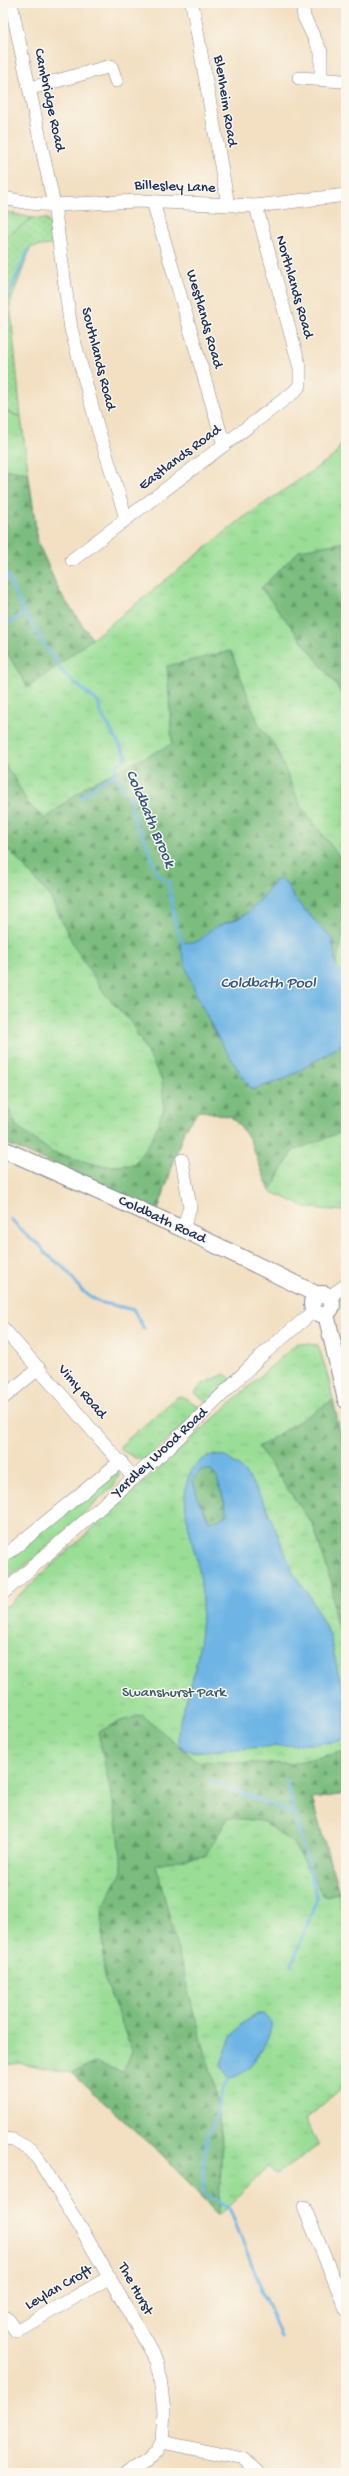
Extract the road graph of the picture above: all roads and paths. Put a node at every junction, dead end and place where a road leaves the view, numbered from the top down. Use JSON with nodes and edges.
{"nodes":[{"id":1,"x":11,"y":3,"type":"edge"},
{"id":2,"x":192,"y":3,"type":"edge"},
{"id":3,"x":302,"y":3,"type":"edge"},
{"id":4,"x":299,"y":78,"type":"dead end"},
{"id":5,"x":321,"y":79,"type":"junction"},
{"id":6,"x":116,"y":81,"type":"dead end"},
{"id":7,"x":343,"y":81,"type":"dead end"},
{"id":8,"x":31,"y":88,"type":"junction"},
{"id":9,"x":346,"y":195,"type":"edge"},
{"id":10,"x":3,"y":198,"type":"edge"},
{"id":11,"x":153,"y":202,"type":"junction"},
{"id":12,"x":54,"y":204,"type":"junction"},
{"id":13,"x":228,"y":205,"type":"junction"},
{"id":14,"x":256,"y":206,"type":"junction"},
{"id":15,"x":301,"y":376,"type":"joint"},
{"id":16,"x":224,"y":445,"type":"junction"},
{"id":17,"x":126,"y":518,"type":"junction"},
{"id":18,"x":72,"y":560,"type":"dead end"},
{"id":19,"x":3,"y":1149,"type":"edge"},
{"id":20,"x":182,"y":1160,"type":"dead end"},
{"id":21,"x":183,"y":1229,"type":"junction"},
{"id":22,"x":346,"y":1285,"type":"edge"},
{"id":23,"x":324,"y":1296,"type":"junction"},
{"id":24,"x":320,"y":1312,"type":"junction"},
{"id":25,"x":3,"y":1328,"type":"edge"},
{"id":26,"x":39,"y":1368,"type":"junction"},
{"id":27,"x":3,"y":1398,"type":"edge"},
{"id":28,"x":346,"y":1400,"type":"edge"},
{"id":29,"x":121,"y":1461,"type":"junction"},
{"id":30,"x":134,"y":1478,"type":"junction"},
{"id":31,"x":3,"y":1557,"type":"edge"},
{"id":32,"x":3,"y":1593,"type":"edge"},
{"id":33,"x":3,"y":2139,"type":"edge"},
{"id":34,"x":304,"y":2207,"type":"dead end"},
{"id":35,"x":110,"y":2277,"type":"junction"},
{"id":36,"x":343,"y":2291,"type":"edge"},
{"id":37,"x":346,"y":2309,"type":"edge"},
{"id":38,"x":7,"y":2318,"type":"dead end"},
{"id":39,"x":162,"y":2442,"type":"junction"},
{"id":40,"x":127,"y":2473,"type":"edge"},
{"id":41,"x":258,"y":2473,"type":"edge"}],
"edges":[{"from":1,"to":8,"type":"street","name":"Cambridge Road"},
{"from":2,"to":13,"type":"street","name":"Blenheim Road"},
{"from":3,"to":5,"type":"street"},
{"from":4,"to":5,"type":"street"},
{"from":5,"to":7,"type":"street"},
{"from":6,"to":8,"type":"street"},
{"from":8,"to":12,"type":"street","name":"Cambridge Road"},
{"from":9,"to":14,"type":"street","name":"Billesley Lane"},
{"from":10,"to":12,"type":"street","name":"Billesley Lane"},
{"from":11,"to":12,"type":"street","name":"Billesley Lane"},
{"from":11,"to":13,"type":"street","name":"Billesley Lane"},
{"from":11,"to":16,"type":"street","name":"Westlands Road"},
{"from":12,"to":17,"type":"street","name":"Southlands Road"},
{"from":13,"to":14,"type":"street","name":"Billesley Lane"},
{"from":14,"to":15,"type":"street","name":"Northlands Road"},
{"from":15,"to":16,"type":"street","name":"Eastlands Road"},
{"from":16,"to":17,"type":"street","name":"Eastlands Road"},
{"from":17,"to":18,"type":"street","name":"Eastlands Road"},
{"from":19,"to":21,"type":"main road","name":"Coldbath Road"},
{"from":20,"to":21,"type":"street"},
{"from":21,"to":23,"type":"main road","name":"Coldbath Road"},
{"from":22,"to":23,"type":"street"},
{"from":23,"to":24,"type":"main road"},
{"from":24,"to":28,"type":"main road"},
{"from":24,"to":30,"type":"street","name":"Yardley Wood Road"},
{"from":25,"to":26,"type":"street","name":"Vimy Road"},
{"from":26,"to":27,"type":"street"},
{"from":26,"to":29,"type":"street","name":"Vimy Road"},
{"from":29,"to":30,"type":"street","name":"Vimy Road"},
{"from":29,"to":31,"type":"street","name":"Yardley Wood Road"},
{"from":30,"to":32,"type":"street","name":"Yardley Wood Road"},
{"from":33,"to":35,"type":"street","name":"The Hurst"},
{"from":34,"to":36,"type":"street"},
{"from":35,"to":38,"type":"street","name":"Leylan Croft"},
{"from":35,"to":39,"type":"street","name":"The Hurst"},
{"from":36,"to":37,"type":"street"},
{"from":39,"to":40,"type":"street"},
{"from":39,"to":41,"type":"street"}]}
